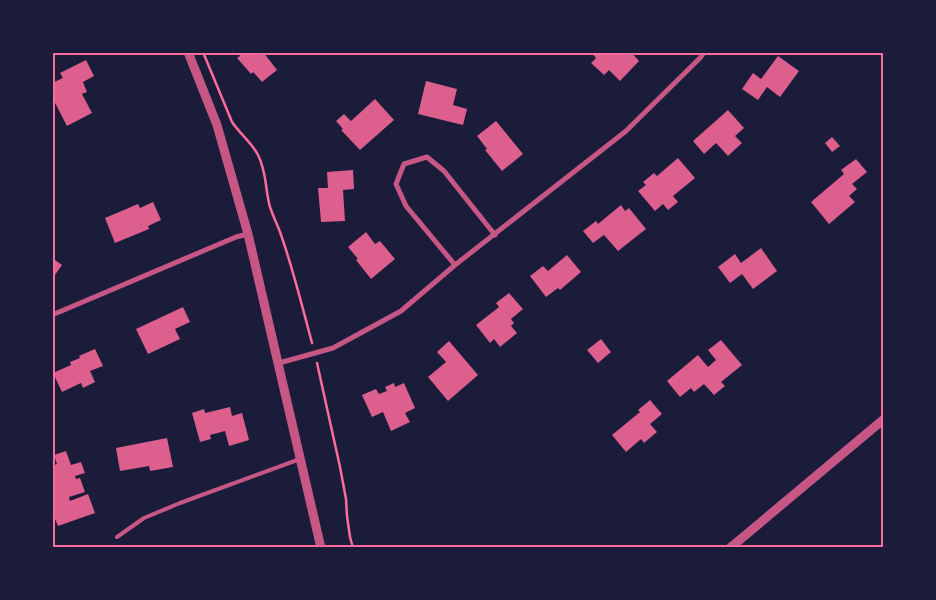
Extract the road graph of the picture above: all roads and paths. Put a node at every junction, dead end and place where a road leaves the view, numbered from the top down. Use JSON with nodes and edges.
{"nodes":[{"id":1,"x":188,"y":52,"type":"edge"},
{"id":2,"x":203,"y":52,"type":"edge"},
{"id":3,"x":704,"y":52,"type":"edge"},
{"id":4,"x":248,"y":234,"type":"junction"},
{"id":5,"x":495,"y":235,"type":"junction"},
{"id":6,"x":455,"y":265,"type":"junction"},
{"id":7,"x":52,"y":315,"type":"edge"},
{"id":8,"x":315,"y":353,"type":"junction"},
{"id":9,"x":279,"y":363,"type":"junction"},
{"id":10,"x":884,"y":419,"type":"edge"},
{"id":11,"x":300,"y":459,"type":"junction"},
{"id":12,"x":117,"y":537,"type":"dead end"},
{"id":13,"x":321,"y":548,"type":"edge"},
{"id":14,"x":353,"y":548,"type":"edge"},
{"id":15,"x":730,"y":548,"type":"edge"}],
"edges":[{"from":1,"to":4,"type":"street"},
{"from":2,"to":8,"type":"path"},
{"from":3,"to":5,"type":"street"},
{"from":4,"to":7,"type":"street"},
{"from":4,"to":9,"type":"street"},
{"from":5,"to":6,"type":"street"},
{"from":5,"to":6,"type":"street"},
{"from":6,"to":8,"type":"street"},
{"from":8,"to":9,"type":"street"},
{"from":8,"to":14,"type":"path"},
{"from":9,"to":11,"type":"street"},
{"from":10,"to":15,"type":"street"},
{"from":11,"to":12,"type":"lane"},
{"from":11,"to":13,"type":"street"}]}
